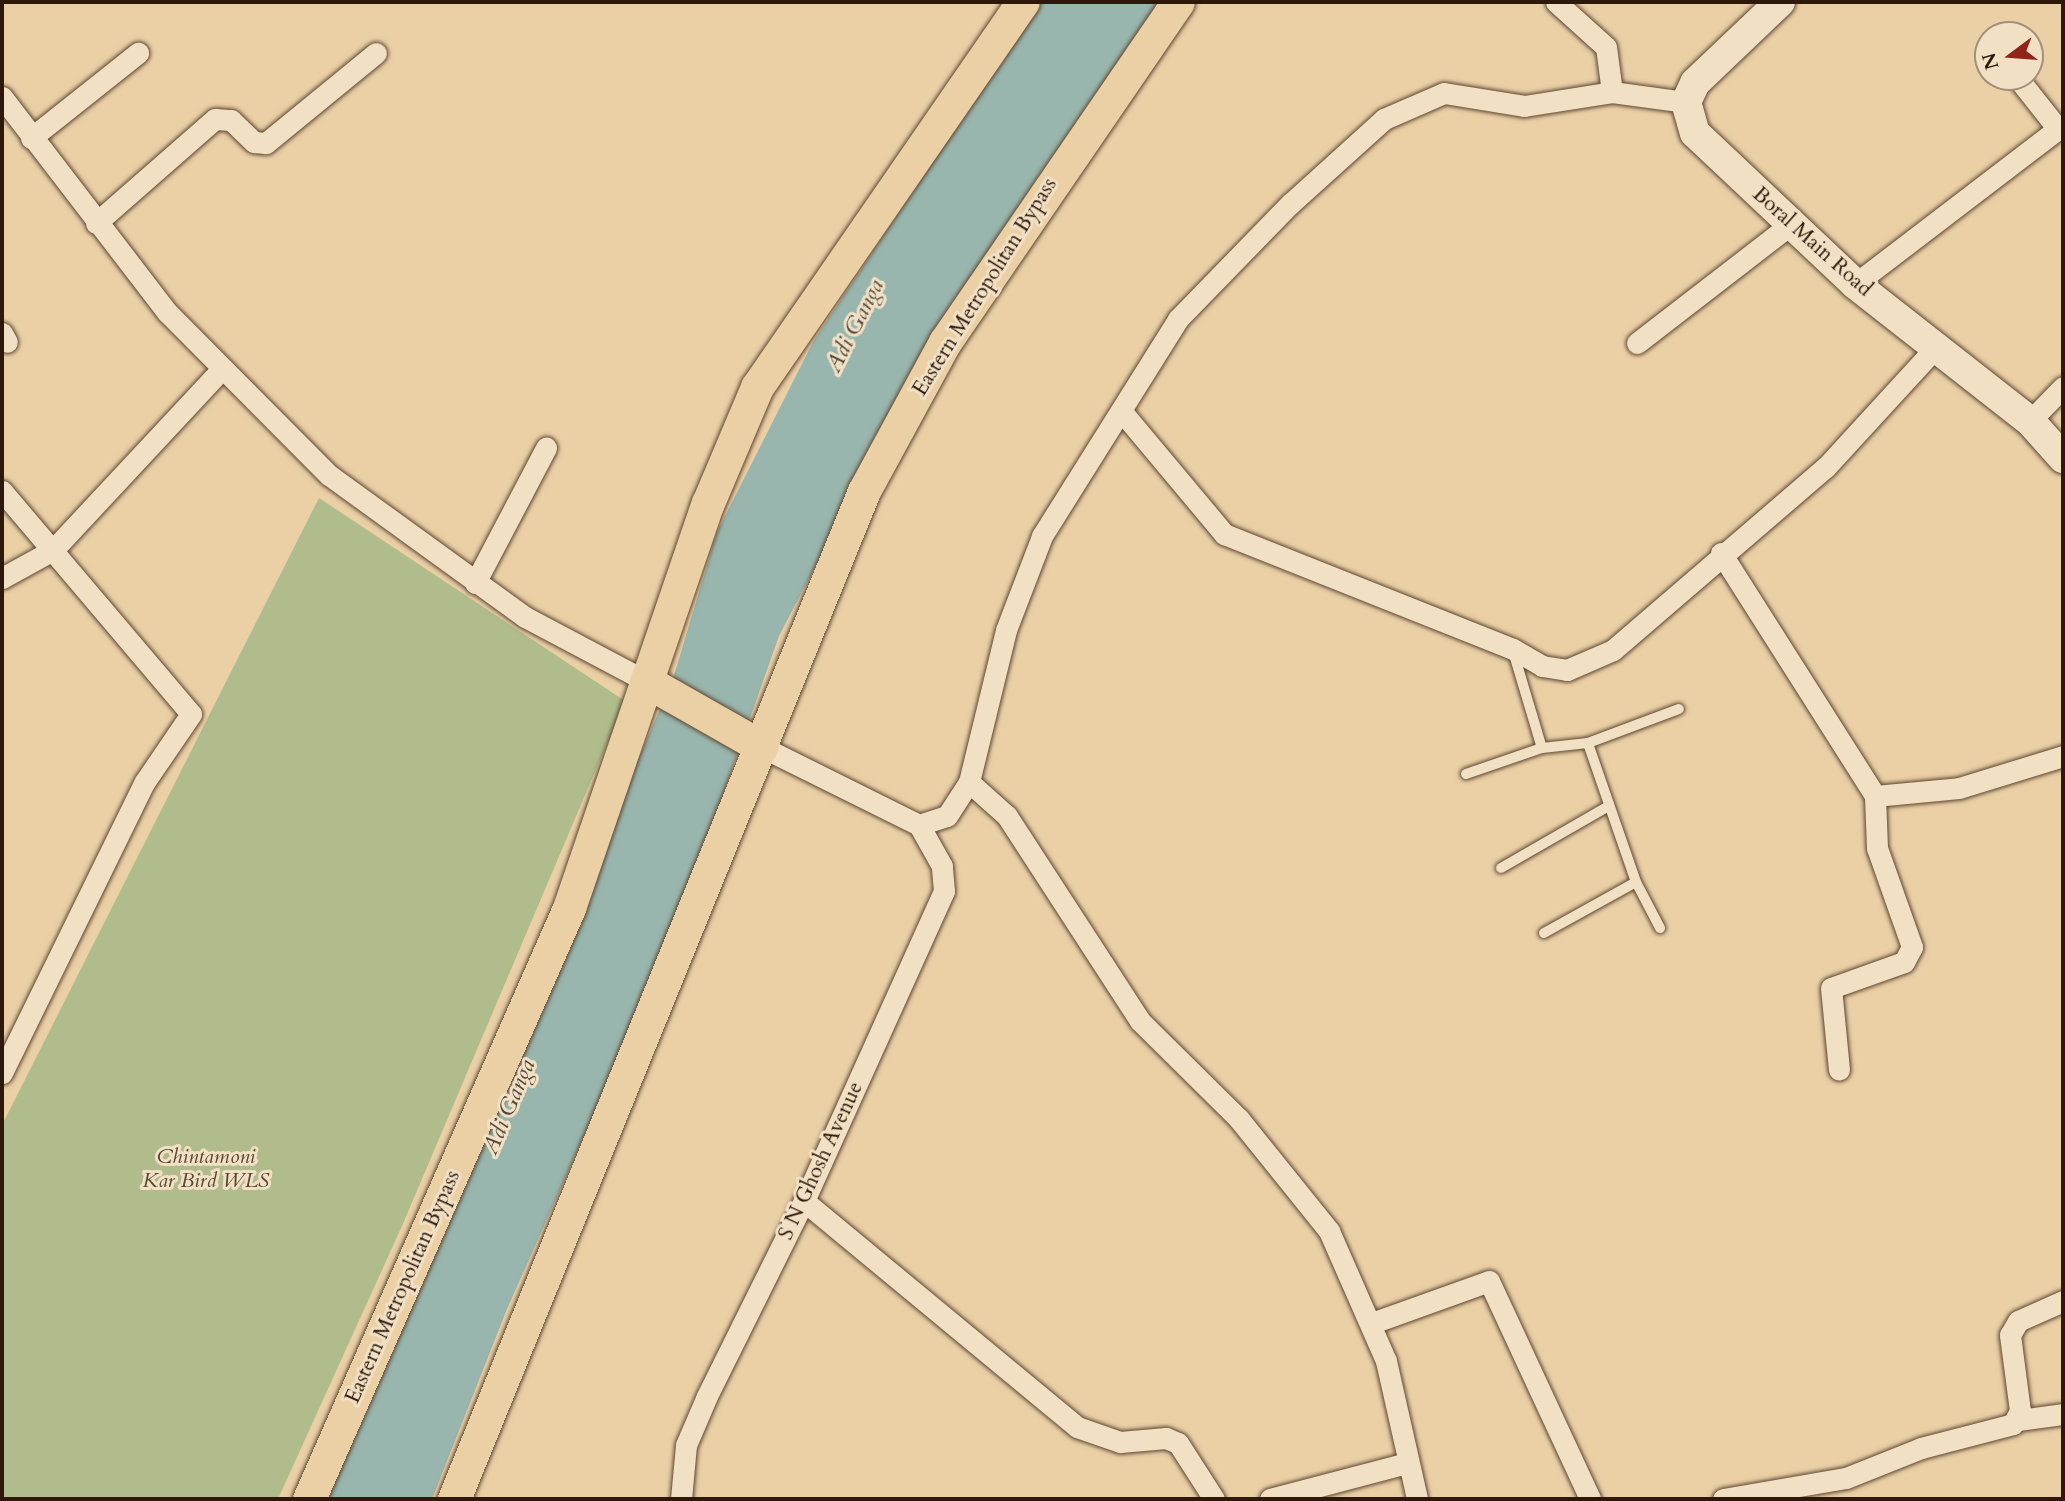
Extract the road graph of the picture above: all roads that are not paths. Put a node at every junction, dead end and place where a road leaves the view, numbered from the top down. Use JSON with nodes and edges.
{"nodes":[{"id":1,"x":1023,"y":2,"type":"edge"},
{"id":2,"x":1178,"y":2,"type":"edge"},
{"id":3,"x":1556,"y":2,"type":"edge"},
{"id":4,"x":1780,"y":2,"type":"edge"},
{"id":5,"x":138,"y":53,"type":"dead end"},
{"id":6,"x":376,"y":53,"type":"dead end"},
{"id":7,"x":2029,"y":91,"type":"edge"},
{"id":8,"x":1612,"y":92,"type":"junction"},
{"id":9,"x":2,"y":97,"type":"edge"},
{"id":10,"x":1686,"y":102,"type":"junction"},
{"id":11,"x":31,"y":138,"type":"junction"},
{"id":12,"x":96,"y":223,"type":"junction"},
{"id":13,"x":1791,"y":224,"type":"junction"},
{"id":14,"x":1855,"y":284,"type":"junction"},
{"id":15,"x":1637,"y":343,"type":"dead end"},
{"id":16,"x":1935,"y":348,"type":"junction"},
{"id":17,"x":222,"y":369,"type":"junction"},
{"id":18,"x":2063,"y":387,"type":"edge"},
{"id":19,"x":1123,"y":413,"type":"junction"},
{"id":20,"x":2030,"y":421,"type":"junction"},
{"id":21,"x":545,"y":448,"type":"dead end"},
{"id":22,"x":2063,"y":458,"type":"edge"},
{"id":23,"x":2,"y":491,"type":"edge"},
{"id":24,"x":53,"y":550,"type":"junction"},
{"id":25,"x":1721,"y":553,"type":"junction"},
{"id":26,"x":2,"y":578,"type":"edge"},
{"id":27,"x":475,"y":583,"type":"junction"},
{"id":28,"x":1513,"y":649,"type":"junction"},
{"id":29,"x":646,"y":681,"type":"junction"},
{"id":30,"x":1679,"y":709,"type":"dead end"},
{"id":31,"x":1588,"y":743,"type":"junction"},
{"id":32,"x":762,"y":747,"type":"junction"},
{"id":33,"x":1542,"y":748,"type":"junction"},
{"id":34,"x":2063,"y":756,"type":"edge"},
{"id":35,"x":1466,"y":774,"type":"dead end"},
{"id":36,"x":969,"y":782,"type":"junction"},
{"id":37,"x":1875,"y":796,"type":"junction"},
{"id":38,"x":1607,"y":807,"type":"junction"},
{"id":39,"x":919,"y":825,"type":"junction"},
{"id":40,"x":1501,"y":868,"type":"dead end"},
{"id":41,"x":1636,"y":882,"type":"junction"},
{"id":42,"x":1660,"y":928,"type":"dead end"},
{"id":43,"x":1544,"y":933,"type":"dead end"},
{"id":44,"x":1839,"y":1070,"type":"dead end"},
{"id":45,"x":2,"y":1073,"type":"edge"},
{"id":46,"x":804,"y":1201,"type":"junction"},
{"id":47,"x":2063,"y":1301,"type":"edge"},
{"id":48,"x":1371,"y":1323,"type":"junction"},
{"id":49,"x":2063,"y":1414,"type":"edge"},
{"id":50,"x":2018,"y":1420,"type":"junction"},
{"id":51,"x":1407,"y":1463,"type":"junction"},
{"id":52,"x":309,"y":1499,"type":"edge"},
{"id":53,"x":454,"y":1499,"type":"edge"},
{"id":54,"x":681,"y":1499,"type":"edge"},
{"id":55,"x":1214,"y":1499,"type":"edge"},
{"id":56,"x":1270,"y":1499,"type":"edge"},
{"id":57,"x":1417,"y":1499,"type":"edge"},
{"id":58,"x":1590,"y":1499,"type":"edge"},
{"id":59,"x":1723,"y":1499,"type":"edge"}],
"edges":[{"from":1,"to":29,"type":"main road","name":"Eastern Metropolitan Bypass"},
{"from":2,"to":32,"type":"main road","name":"Eastern Metropolitan Bypass"},
{"from":3,"to":8,"type":"street"},
{"from":4,"to":10,"type":"main road"},
{"from":5,"to":11,"type":"street"},
{"from":6,"to":12,"type":"street"},
{"from":7,"to":14,"type":"street"},
{"from":8,"to":10,"type":"street"},
{"from":8,"to":19,"type":"street"},
{"from":9,"to":11,"type":"street"},
{"from":10,"to":13,"type":"main road","name":"Boral Main Road"},
{"from":11,"to":12,"type":"street"},
{"from":12,"to":17,"type":"street"},
{"from":13,"to":14,"type":"main road","name":"Boral Main Road"},
{"from":13,"to":15,"type":"street"},
{"from":14,"to":16,"type":"main road","name":"Boral Main Road"},
{"from":16,"to":20,"type":"main road","name":"Boral Main Road"},
{"from":16,"to":25,"type":"street"},
{"from":17,"to":24,"type":"street"},
{"from":17,"to":27,"type":"street"},
{"from":18,"to":20,"type":"street"},
{"from":19,"to":28,"type":"street"},
{"from":19,"to":36,"type":"street"},
{"from":20,"to":22,"type":"main road","name":"Boral Main Road"},
{"from":21,"to":27,"type":"street"},
{"from":23,"to":24,"type":"street"},
{"from":24,"to":26,"type":"street"},
{"from":24,"to":45,"type":"street"},
{"from":25,"to":28,"type":"street"},
{"from":25,"to":37,"type":"street"},
{"from":27,"to":29,"type":"street"},
{"from":28,"to":33,"type":"lane"},
{"from":29,"to":32,"type":"main road"},
{"from":29,"to":52,"type":"main road","name":"Eastern Metropolitan Bypass"},
{"from":30,"to":31,"type":"lane"},
{"from":31,"to":33,"type":"lane"},
{"from":31,"to":38,"type":"lane"},
{"from":32,"to":39,"type":"street"},
{"from":32,"to":53,"type":"main road","name":"Eastern Metropolitan Bypass"},
{"from":33,"to":35,"type":"lane"},
{"from":34,"to":37,"type":"street"},
{"from":36,"to":39,"type":"street"},
{"from":36,"to":48,"type":"street"},
{"from":37,"to":44,"type":"street"},
{"from":38,"to":40,"type":"lane"},
{"from":38,"to":41,"type":"lane"},
{"from":39,"to":46,"type":"street","name":"S N Ghosh Avenue"},
{"from":41,"to":42,"type":"lane"},
{"from":41,"to":43,"type":"lane"},
{"from":46,"to":54,"type":"street","name":"S N Ghosh Avenue"},
{"from":46,"to":55,"type":"street"},
{"from":47,"to":50,"type":"street"},
{"from":48,"to":51,"type":"street"},
{"from":48,"to":58,"type":"street"},
{"from":49,"to":50,"type":"street"},
{"from":50,"to":59,"type":"street"},
{"from":51,"to":56,"type":"street"},
{"from":51,"to":57,"type":"street"}]}
